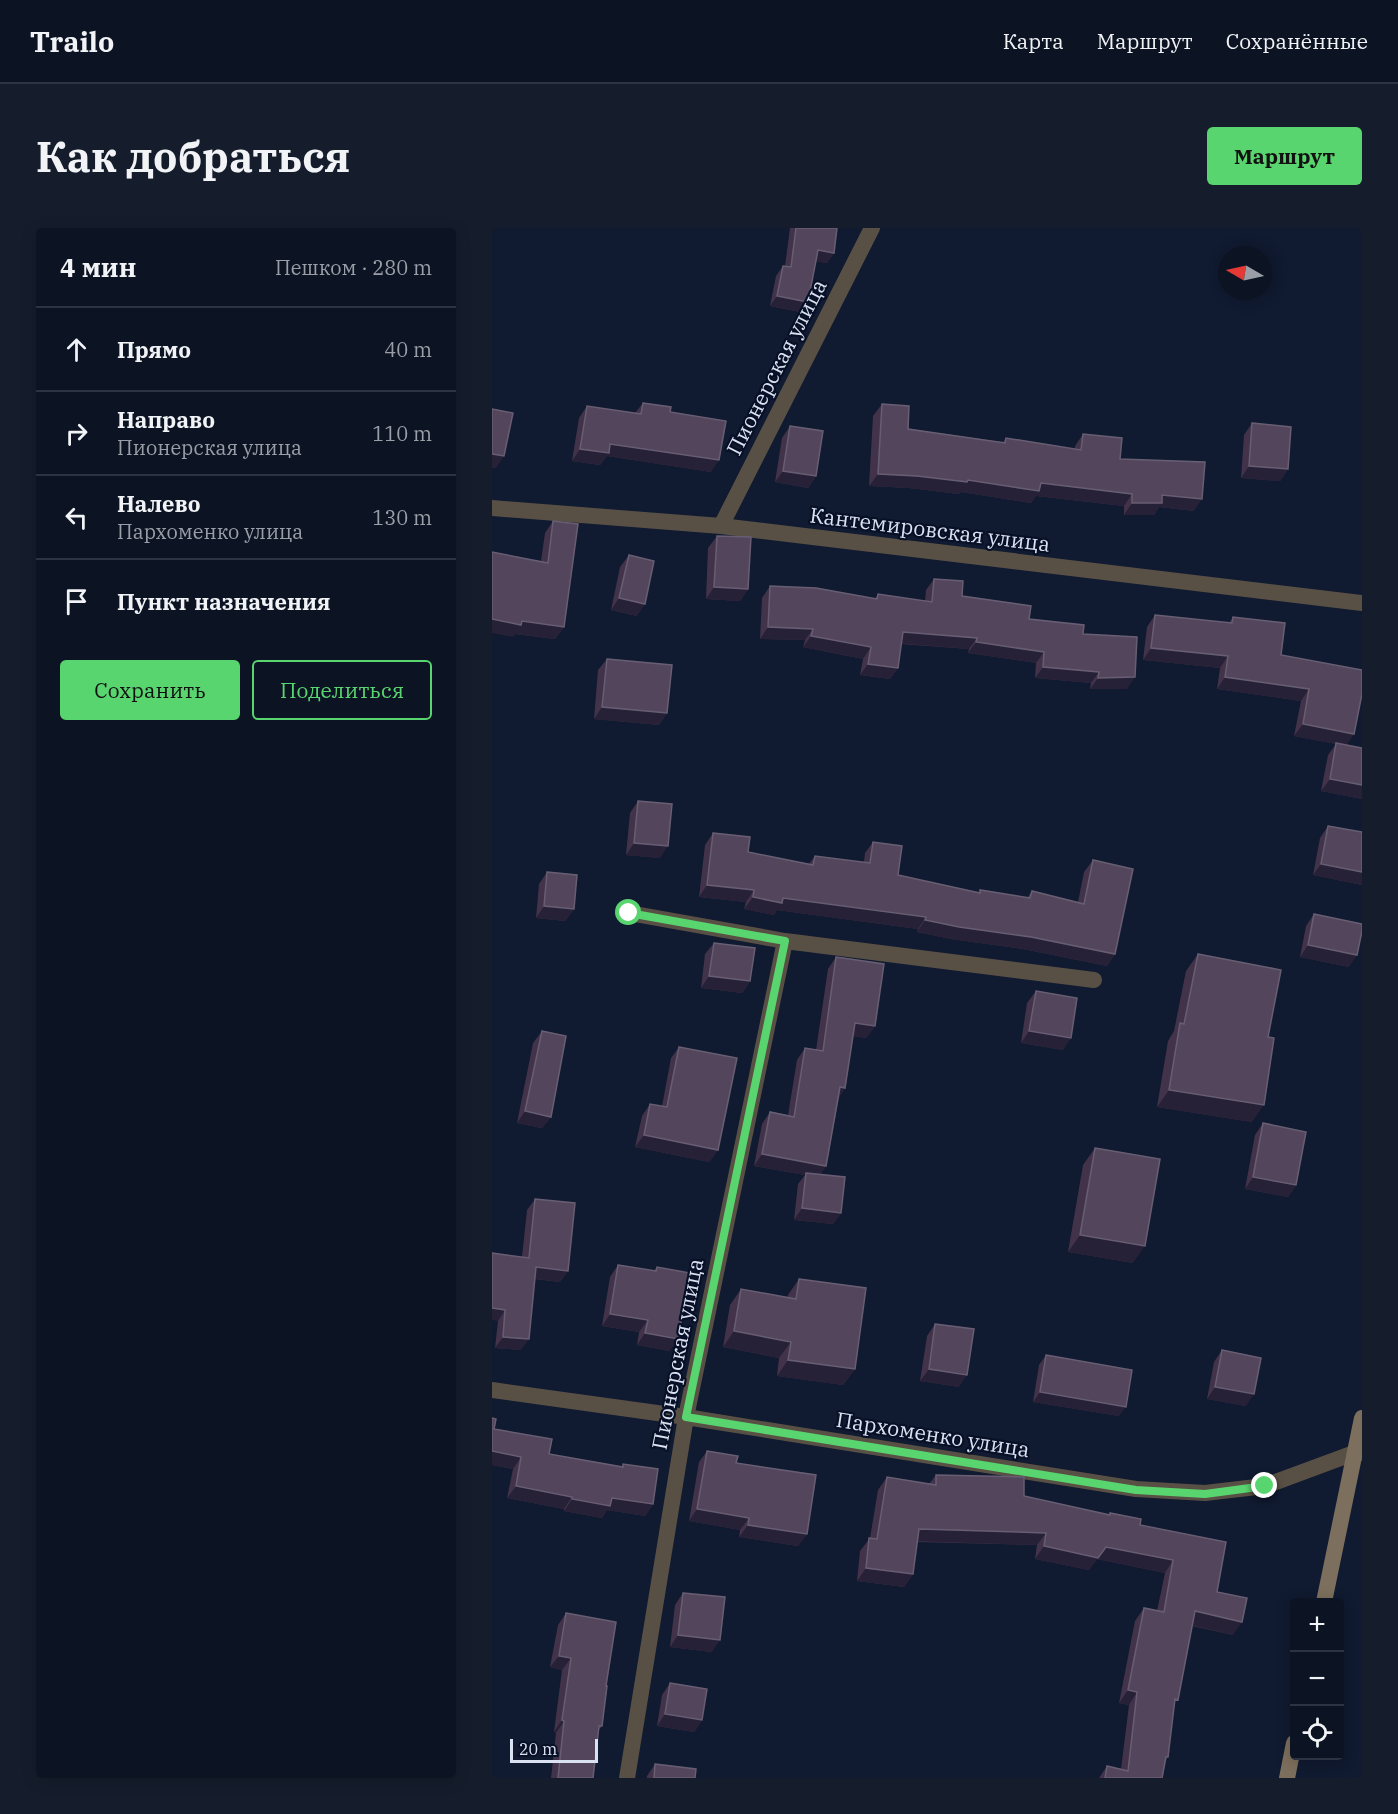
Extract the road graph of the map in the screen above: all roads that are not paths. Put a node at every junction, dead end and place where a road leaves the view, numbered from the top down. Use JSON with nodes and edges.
{"nodes":[{"id":1,"x":872,"y":228,"type":"edge"},
{"id":2,"x":492,"y":508,"type":"edge"},
{"id":3,"x":721,"y":526,"type":"junction"},
{"id":4,"x":1362,"y":603,"type":"edge"},
{"id":5,"x":629,"y":913,"type":"dead end"},
{"id":6,"x":785,"y":941,"type":"junction"},
{"id":7,"x":1094,"y":980,"type":"dead end"},
{"id":8,"x":492,"y":1390,"type":"edge"},
{"id":9,"x":686,"y":1417,"type":"junction"},
{"id":10,"x":1362,"y":1418,"type":"edge"},
{"id":11,"x":1358,"y":1453,"type":"edge"},
{"id":12,"x":1325,"y":1598,"type":"edge"},
{"id":13,"x":1291,"y":1760,"type":"edge"},
{"id":14,"x":627,"y":1778,"type":"edge"},
{"id":15,"x":1287,"y":1778,"type":"edge"}],
"edges":[{"from":1,"to":3,"type":"street","name":"Пионерская улица"},
{"from":2,"to":3,"type":"street","name":"Кантемировская улица"},
{"from":3,"to":4,"type":"street","name":"Кантемировская улица"},
{"from":5,"to":6,"type":"street"},
{"from":6,"to":7,"type":"street"},
{"from":6,"to":9,"type":"street","name":"Пионерская улица"},
{"from":8,"to":9,"type":"street","name":"Пархоменко улица"},
{"from":9,"to":11,"type":"street","name":"Пархоменко улица"},
{"from":9,"to":14,"type":"street","name":"Пионерская улица"},
{"from":10,"to":11,"type":"main road"},
{"from":11,"to":12,"type":"main road"},
{"from":13,"to":15,"type":"main road"}]}
